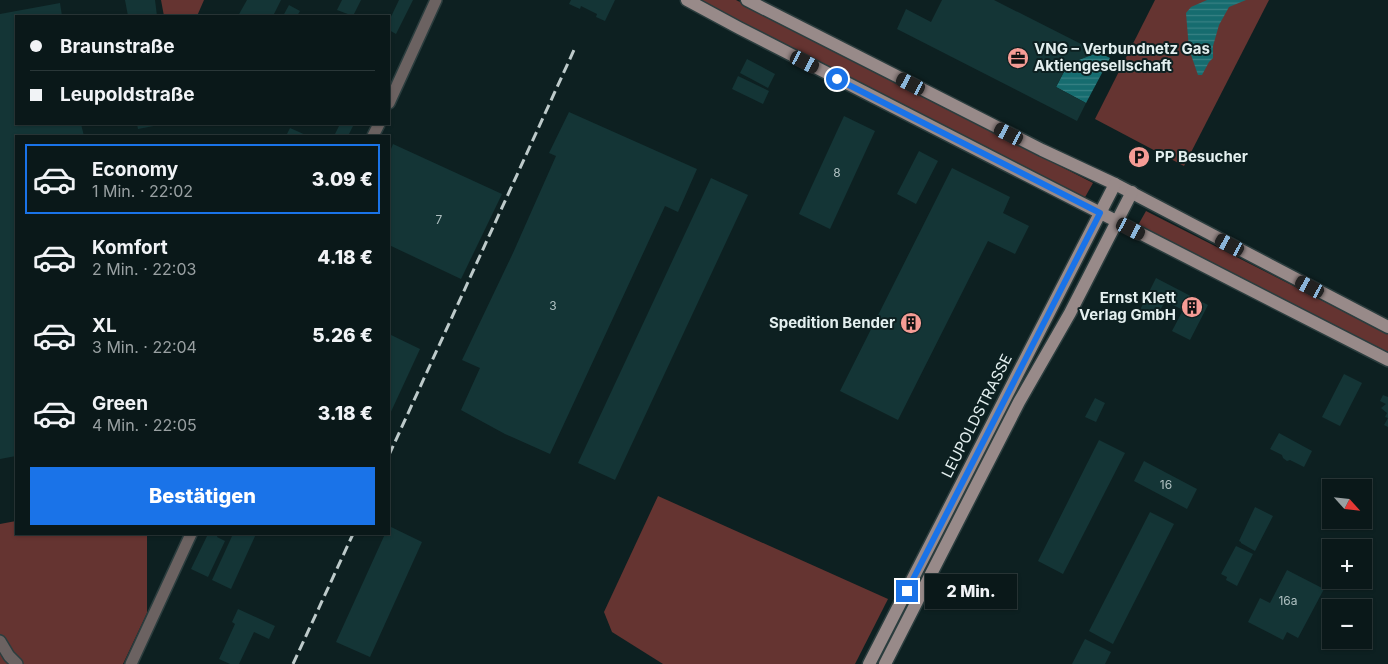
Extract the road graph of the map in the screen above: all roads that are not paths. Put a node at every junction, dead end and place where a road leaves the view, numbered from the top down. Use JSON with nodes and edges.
{"nodes":[{"id":1,"x":436,"y":0,"type":"edge"},
{"id":2,"x":687,"y":0,"type":"edge"},
{"id":3,"x":747,"y":0,"type":"edge"},
{"id":4,"x":390,"y":100,"type":"edge"},
{"id":5,"x":1115,"y":184,"type":"junction"},
{"id":6,"x":1132,"y":192,"type":"junction"},
{"id":7,"x":1100,"y":213,"type":"junction"},
{"id":8,"x":1117,"y":221,"type":"junction"},
{"id":9,"x":1388,"y":327,"type":"edge"},
{"id":10,"x":1388,"y":360,"type":"edge"},
{"id":11,"x":191,"y":535,"type":"edge"},
{"id":12,"x":0,"y":641,"type":"edge"},
{"id":13,"x":17,"y":664,"type":"edge"},
{"id":14,"x":131,"y":664,"type":"edge"},
{"id":15,"x":869,"y":664,"type":"edge"},
{"id":16,"x":885,"y":664,"type":"edge"}],
"edges":[{"from":1,"to":4,"type":"street"},
{"from":2,"to":7,"type":"main road"},
{"from":3,"to":5,"type":"main road"},
{"from":5,"to":6,"type":"main road"},
{"from":5,"to":7,"type":"main road","name":"LEUPOLDSTRASSE"},
{"from":6,"to":8,"type":"main road","name":"LEUPOLDSTRASSE"},
{"from":6,"to":9,"type":"main road"},
{"from":7,"to":8,"type":"main road"},
{"from":7,"to":15,"type":"main road","name":"LEUPOLDSTRASSE"},
{"from":8,"to":10,"type":"main road"},
{"from":8,"to":16,"type":"main road","name":"LEUPOLDSTRASSE"},
{"from":11,"to":14,"type":"street"},
{"from":12,"to":13,"type":"street"}]}
